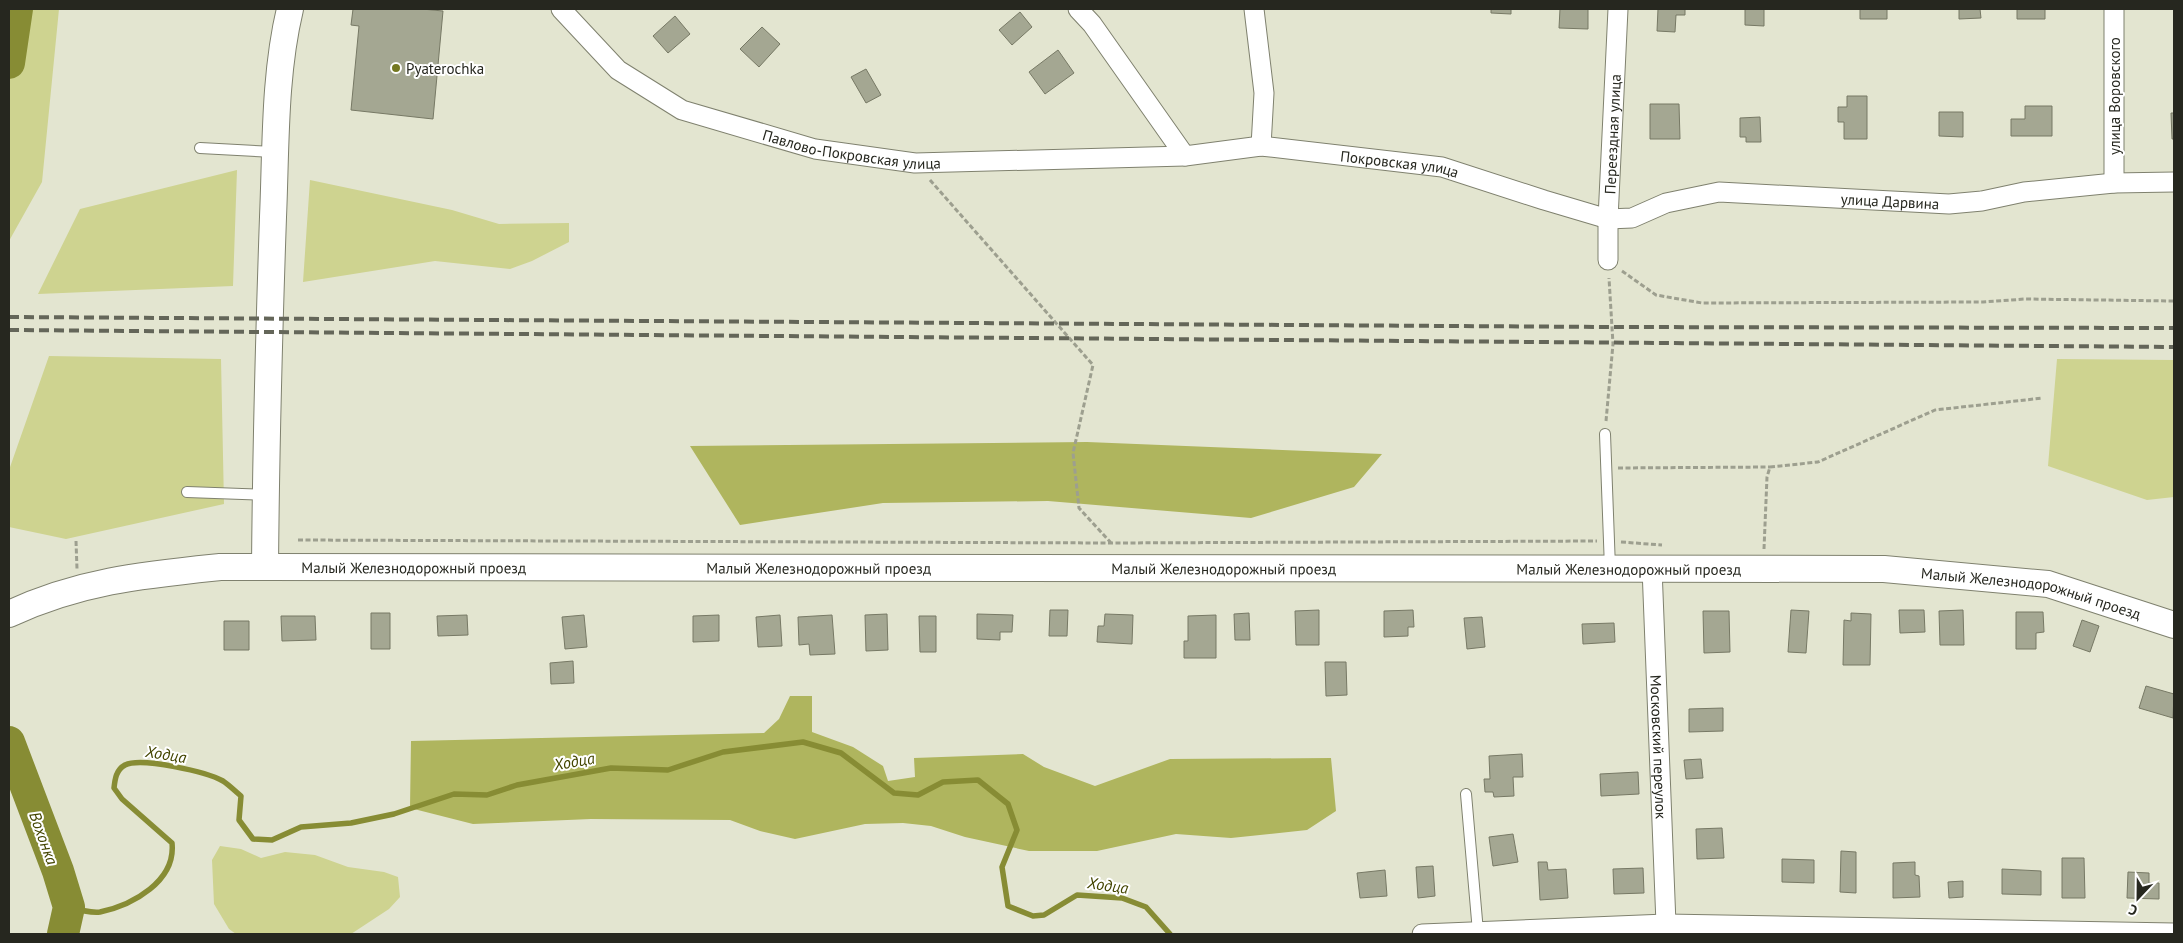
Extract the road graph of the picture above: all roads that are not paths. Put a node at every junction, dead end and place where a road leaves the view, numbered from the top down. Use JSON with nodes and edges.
{"nodes":[{"id":1,"x":290,"y":9,"type":"edge"},
{"id":2,"x":561,"y":9,"type":"edge"},
{"id":3,"x":1078,"y":9,"type":"edge"},
{"id":4,"x":1254,"y":9,"type":"edge"},
{"id":5,"x":1618,"y":9,"type":"edge"},
{"id":6,"x":2114,"y":9,"type":"edge"},
{"id":7,"x":1262,"y":146,"type":"junction"},
{"id":8,"x":200,"y":148,"type":"dead end"},
{"id":9,"x":276,"y":152,"type":"junction"},
{"id":10,"x":1185,"y":156,"type":"junction"},
{"id":11,"x":2174,"y":182,"type":"edge"},
{"id":12,"x":2114,"y":183,"type":"junction"},
{"id":13,"x":1608,"y":219,"type":"junction"},
{"id":14,"x":1608,"y":260,"type":"road end"},
{"id":15,"x":1605,"y":434,"type":"road end"},
{"id":16,"x":187,"y":492,"type":"dead end"},
{"id":17,"x":266,"y":495,"type":"junction"},
{"id":18,"x":265,"y":566,"type":"junction"},
{"id":19,"x":1610,"y":568,"type":"junction"},
{"id":20,"x":1652,"y":568,"type":"junction"},
{"id":21,"x":9,"y":614,"type":"edge"},
{"id":22,"x":2174,"y":625,"type":"edge"},
{"id":23,"x":1466,"y":794,"type":"dead end"},
{"id":24,"x":1666,"y":924,"type":"junction"},
{"id":25,"x":1478,"y":932,"type":"junction"},
{"id":26,"x":2174,"y":933,"type":"edge"},
{"id":27,"x":1422,"y":934,"type":"edge"}],
"edges":[{"from":1,"to":9,"type":"street"},
{"from":2,"to":10,"type":"street","name":"Павлово-Покровская улица"},
{"from":3,"to":10,"type":"street"},
{"from":4,"to":7,"type":"street"},
{"from":5,"to":13,"type":"street","name":"Переездная улица"},
{"from":6,"to":12,"type":"street","name":"улица Воровского"},
{"from":7,"to":10,"type":"street","name":"Покровская улица"},
{"from":7,"to":13,"type":"street","name":"Покровская улица"},
{"from":8,"to":9,"type":"lane"},
{"from":9,"to":17,"type":"street"},
{"from":11,"to":12,"type":"street","name":"улица Дарвина"},
{"from":12,"to":13,"type":"street","name":"улица Дарвина"},
{"from":13,"to":14,"type":"street","name":"Переездная улица"},
{"from":15,"to":19,"type":"lane"},
{"from":16,"to":17,"type":"lane"},
{"from":17,"to":18,"type":"street"},
{"from":18,"to":19,"type":"street","name":"Малый Железнодорожный проезд"},
{"from":18,"to":21,"type":"street","name":"Малый Железнодорожный проезд"},
{"from":19,"to":20,"type":"street","name":"Малый Железнодорожный проезд"},
{"from":20,"to":22,"type":"street","name":"Малый Железнодорожный проезд"},
{"from":20,"to":24,"type":"street","name":"Московский переулок"},
{"from":23,"to":25,"type":"lane"},
{"from":24,"to":25,"type":"street"},
{"from":24,"to":26,"type":"street"},
{"from":25,"to":27,"type":"street"}]}
